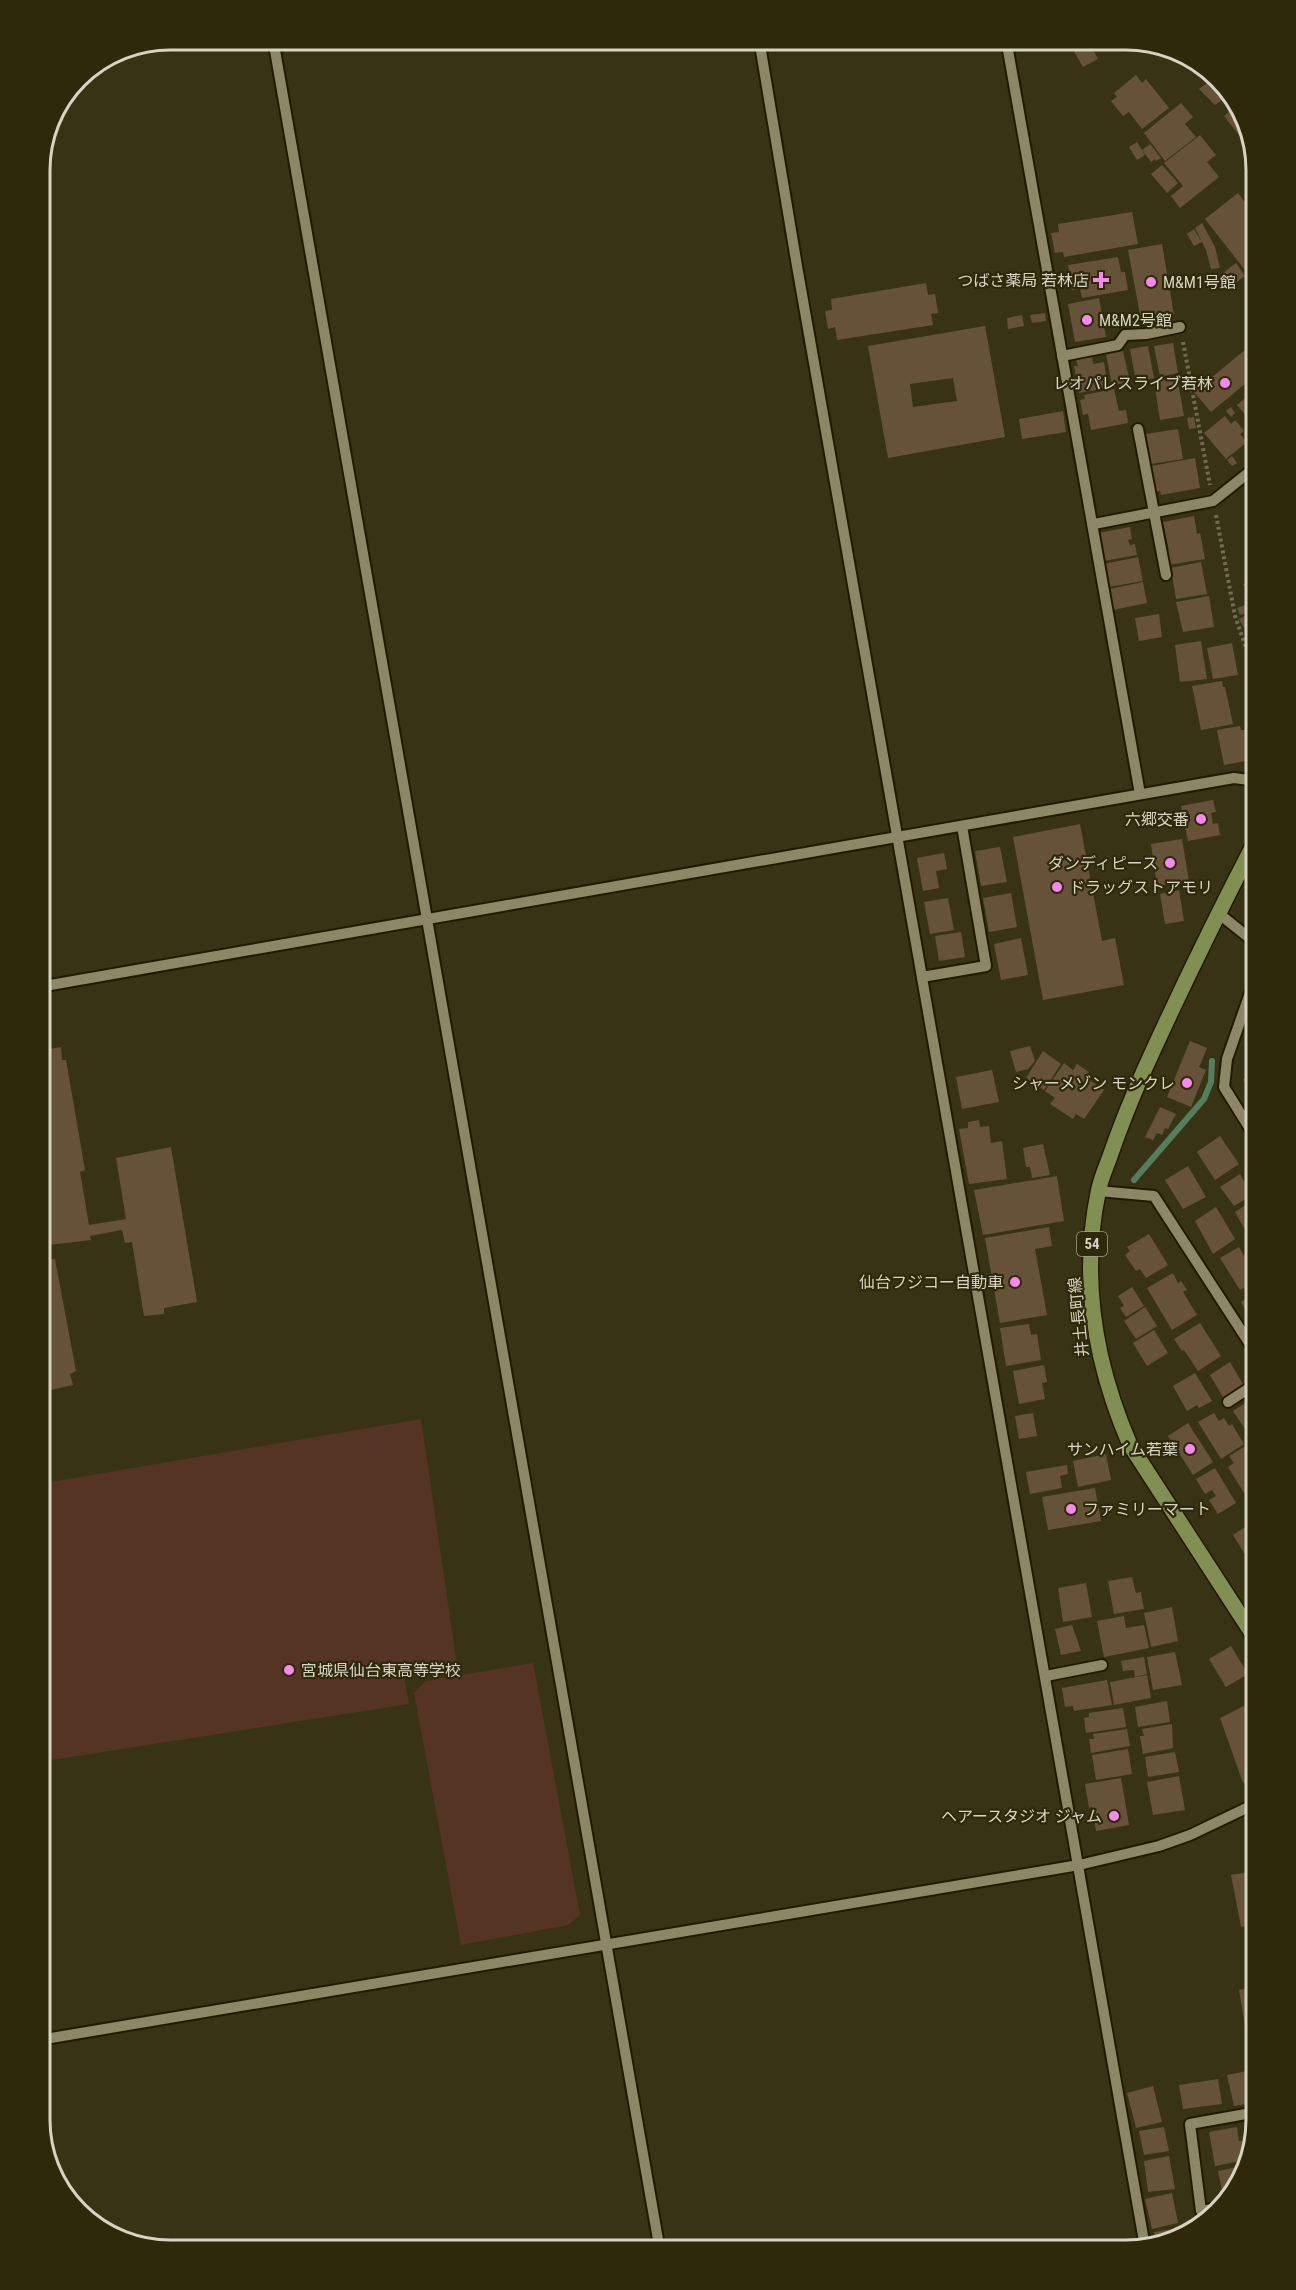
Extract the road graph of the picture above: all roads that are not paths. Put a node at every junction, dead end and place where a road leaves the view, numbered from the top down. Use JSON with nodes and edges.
{"nodes":[{"id":1,"x":275,"y":50,"type":"edge"},
{"id":2,"x":761,"y":50,"type":"edge"},
{"id":3,"x":1008,"y":50,"type":"edge"},
{"id":4,"x":1180,"y":327,"type":"road end"},
{"id":5,"x":1062,"y":356,"type":"junction"},
{"id":6,"x":1138,"y":429,"type":"dead end"},
{"id":7,"x":1246,"y":475,"type":"edge"},
{"id":8,"x":1154,"y":513,"type":"junction"},
{"id":9,"x":1094,"y":524,"type":"junction"},
{"id":10,"x":1166,"y":575,"type":"dead end"},
{"id":11,"x":1246,"y":780,"type":"edge"},
{"id":12,"x":1140,"y":794,"type":"junction"},
{"id":13,"x":962,"y":826,"type":"junction"},
{"id":14,"x":898,"y":837,"type":"junction"},
{"id":15,"x":1246,"y":858,"type":"edge"},
{"id":16,"x":1218,"y":913,"type":"junction"},
{"id":17,"x":427,"y":919,"type":"junction"},
{"id":18,"x":1246,"y":935,"type":"edge"},
{"id":19,"x":922,"y":977,"type":"junction"},
{"id":20,"x":50,"y":985,"type":"edge"},
{"id":21,"x":1246,"y":1005,"type":"edge"},
{"id":22,"x":1246,"y":1115,"type":"edge"},
{"id":23,"x":1098,"y":1191,"type":"junction"},
{"id":24,"x":1246,"y":1338,"type":"edge"},
{"id":25,"x":1246,"y":1390,"type":"edge"},
{"id":26,"x":1228,"y":1402,"type":"dead end"},
{"id":27,"x":1246,"y":1624,"type":"edge"},
{"id":28,"x":1102,"y":1665,"type":"dead end"},
{"id":29,"x":1046,"y":1676,"type":"junction"},
{"id":30,"x":1246,"y":1809,"type":"edge"},
{"id":31,"x":1079,"y":1865,"type":"junction"},
{"id":32,"x":607,"y":1944,"type":"junction"},
{"id":33,"x":50,"y":2038,"type":"edge"},
{"id":34,"x":1246,"y":2114,"type":"edge"},
{"id":35,"x":1206,"y":2210,"type":"edge"},
{"id":36,"x":1144,"y":2239,"type":"edge"},
{"id":37,"x":658,"y":2240,"type":"edge"}],
"edges":[{"from":1,"to":17,"type":"street"},
{"from":2,"to":14,"type":"street"},
{"from":3,"to":5,"type":"street"},
{"from":4,"to":5,"type":"street"},
{"from":5,"to":9,"type":"street"},
{"from":6,"to":8,"type":"street"},
{"from":7,"to":8,"type":"street"},
{"from":8,"to":9,"type":"street"},
{"from":8,"to":10,"type":"street"},
{"from":9,"to":12,"type":"street"},
{"from":11,"to":12,"type":"street"},
{"from":12,"to":13,"type":"street"},
{"from":13,"to":14,"type":"street"},
{"from":13,"to":19,"type":"street"},
{"from":14,"to":17,"type":"street"},
{"from":14,"to":19,"type":"street"},
{"from":15,"to":16,"type":"main road","name":"井土長町線","number":"54"},
{"from":16,"to":18,"type":"street"},
{"from":16,"to":23,"type":"main road","name":"井土長町線","number":"54"},
{"from":17,"to":20,"type":"street"},
{"from":17,"to":32,"type":"street"},
{"from":19,"to":29,"type":"street"},
{"from":21,"to":22,"type":"street"},
{"from":23,"to":24,"type":"street"},
{"from":23,"to":27,"type":"main road","name":"井土長町線","number":"54"},
{"from":25,"to":26,"type":"street"},
{"from":28,"to":29,"type":"street"},
{"from":29,"to":31,"type":"street"},
{"from":30,"to":31,"type":"street"},
{"from":31,"to":32,"type":"street"},
{"from":31,"to":36,"type":"street"},
{"from":32,"to":33,"type":"street"},
{"from":32,"to":37,"type":"street"},
{"from":34,"to":35,"type":"street"}]}
